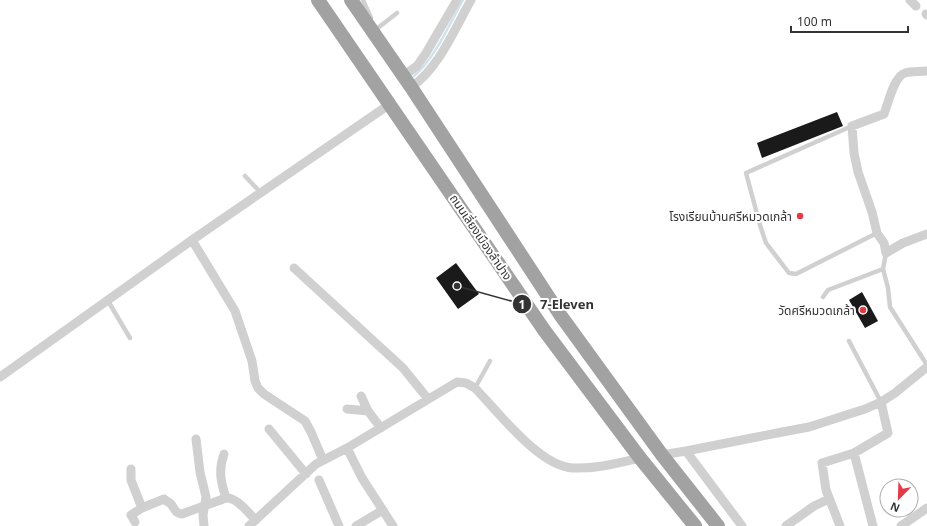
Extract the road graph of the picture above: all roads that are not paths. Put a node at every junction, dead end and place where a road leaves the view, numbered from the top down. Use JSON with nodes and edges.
{"nodes":[{"id":1,"x":318,"y":0,"type":"edge"},
{"id":2,"x":471,"y":0,"type":"edge"},
{"id":3,"x":357,"y":1,"type":"edge"},
{"id":4,"x":456,"y":2,"type":"edge"},
{"id":5,"x":466,"y":10,"type":"junction"},
{"id":6,"x":397,"y":13,"type":"dead end"},
{"id":7,"x":374,"y":30,"type":"junction"},
{"id":8,"x":927,"y":71,"type":"edge"},
{"id":9,"x":407,"y":82,"type":"junction"},
{"id":10,"x":390,"y":104,"type":"junction"},
{"id":11,"x":852,"y":126,"type":"junction"},
{"id":12,"x":245,"y":176,"type":"dead end"},
{"id":13,"x":258,"y":190,"type":"junction"},
{"id":14,"x":877,"y":233,"type":"junction"},
{"id":15,"x":927,"y":234,"type":"edge"},
{"id":16,"x":192,"y":240,"type":"junction"},
{"id":17,"x":886,"y":253,"type":"junction"},
{"id":18,"x":294,"y":268,"type":"dead end"},
{"id":19,"x":883,"y":269,"type":"junction"},
{"id":20,"x":824,"y":297,"type":"dead end"},
{"id":21,"x":108,"y":301,"type":"junction"},
{"id":22,"x":130,"y":338,"type":"dead end"},
{"id":23,"x":849,"y":341,"type":"dead end"},
{"id":24,"x":490,"y":361,"type":"dead end"},
{"id":25,"x":927,"y":366,"type":"edge"},
{"id":26,"x":0,"y":378,"type":"edge"},
{"id":27,"x":475,"y":388,"type":"junction"},
{"id":28,"x":361,"y":396,"type":"dead end"},
{"id":29,"x":428,"y":399,"type":"junction"},
{"id":30,"x":881,"y":402,"type":"junction"},
{"id":31,"x":347,"y":409,"type":"dead end"},
{"id":32,"x":368,"y":411,"type":"junction"},
{"id":33,"x":381,"y":428,"type":"junction"},
{"id":34,"x":269,"y":429,"type":"dead end"},
{"id":35,"x":196,"y":439,"type":"dead end"},
{"id":36,"x":347,"y":448,"type":"junction"},
{"id":37,"x":686,"y":452,"type":"junction"},
{"id":38,"x":854,"y":453,"type":"junction"},
{"id":39,"x":224,"y":454,"type":"dead end"},
{"id":40,"x":662,"y":455,"type":"junction"},
{"id":41,"x":640,"y":458,"type":"junction"},
{"id":42,"x":323,"y":460,"type":"junction"},
{"id":43,"x":131,"y":469,"type":"dead end"},
{"id":44,"x":306,"y":474,"type":"junction"},
{"id":45,"x":319,"y":480,"type":"dead end"},
{"id":46,"x":226,"y":498,"type":"junction"},
{"id":47,"x":829,"y":499,"type":"junction"},
{"id":48,"x":205,"y":506,"type":"junction"},
{"id":49,"x":142,"y":508,"type":"junction"},
{"id":50,"x":927,"y":508,"type":"edge"},
{"id":51,"x":383,"y":510,"type":"junction"},
{"id":52,"x":134,"y":522,"type":"dead end"},
{"id":53,"x":253,"y":523,"type":"edge"},
{"id":54,"x":204,"y":526,"type":"edge"},
{"id":55,"x":339,"y":526,"type":"edge"},
{"id":56,"x":356,"y":526,"type":"edge"},
{"id":57,"x":393,"y":526,"type":"edge"},
{"id":58,"x":695,"y":526,"type":"edge"},
{"id":59,"x":718,"y":526,"type":"edge"},
{"id":60,"x":742,"y":526,"type":"edge"},
{"id":61,"x":786,"y":526,"type":"edge"},
{"id":62,"x":840,"y":526,"type":"edge"},
{"id":63,"x":873,"y":526,"type":"edge"},
{"id":64,"x":901,"y":526,"type":"edge"}],
"edges":[{"from":1,"to":10,"type":"highway","name":"ถนนเลี่ยงเมืองลำปาง"},
{"from":2,"to":5,"type":"street"},
{"from":3,"to":7,"type":"highway","name":"ถนนเลี่ยงเมืองลำปาง"},
{"from":4,"to":5,"type":"street"},
{"from":4,"to":9,"type":"street"},
{"from":5,"to":9,"type":"street"},
{"from":6,"to":7,"type":"lane"},
{"from":7,"to":9,"type":"highway","name":"ถนนเลี่ยงเมืองลำปาง"},
{"from":8,"to":11,"type":"street"},
{"from":9,"to":40,"type":"highway","name":"ถนนเลี่ยงเมืองลำปาง"},
{"from":10,"to":13,"type":"street"},
{"from":10,"to":41,"type":"highway","name":"ถนนเลี่ยงเมืองลำปาง"},
{"from":11,"to":14,"type":"street"},
{"from":11,"to":14,"type":"lane"},
{"from":12,"to":13,"type":"lane"},
{"from":13,"to":16,"type":"street"},
{"from":14,"to":17,"type":"street"},
{"from":15,"to":17,"type":"street"},
{"from":16,"to":21,"type":"street"},
{"from":16,"to":42,"type":"street"},
{"from":17,"to":19,"type":"lane"},
{"from":18,"to":29,"type":"street"},
{"from":19,"to":20,"type":"lane"},
{"from":19,"to":25,"type":"lane"},
{"from":21,"to":22,"type":"lane"},
{"from":21,"to":26,"type":"street"},
{"from":23,"to":30,"type":"lane"},
{"from":24,"to":27,"type":"lane"},
{"from":25,"to":30,"type":"street"},
{"from":27,"to":29,"type":"street"},
{"from":27,"to":41,"type":"street"},
{"from":28,"to":32,"type":"street"},
{"from":29,"to":33,"type":"street"},
{"from":30,"to":37,"type":"street"},
{"from":30,"to":38,"type":"street"},
{"from":31,"to":32,"type":"street"},
{"from":32,"to":33,"type":"street"},
{"from":33,"to":36,"type":"street"},
{"from":34,"to":44,"type":"street"},
{"from":35,"to":48,"type":"street"},
{"from":36,"to":42,"type":"street"},
{"from":36,"to":51,"type":"street"},
{"from":37,"to":40,"type":"street"},
{"from":37,"to":60,"type":"street"},
{"from":38,"to":47,"type":"street"},
{"from":38,"to":63,"type":"street"},
{"from":39,"to":46,"type":"street"},
{"from":40,"to":59,"type":"highway","name":"ถนนเลี่ยงเมืองลำปาง"},
{"from":41,"to":58,"type":"highway","name":"ถนนเลี่ยงเมืองลำปาง"},
{"from":42,"to":44,"type":"street"},
{"from":43,"to":49,"type":"street"},
{"from":44,"to":53,"type":"street"},
{"from":45,"to":55,"type":"street"},
{"from":46,"to":48,"type":"street"},
{"from":46,"to":53,"type":"street"},
{"from":47,"to":61,"type":"street"},
{"from":47,"to":62,"type":"street"},
{"from":48,"to":49,"type":"street"},
{"from":48,"to":54,"type":"street"},
{"from":49,"to":52,"type":"street"},
{"from":50,"to":64,"type":"street"},
{"from":51,"to":56,"type":"street"},
{"from":51,"to":57,"type":"street"}]}
